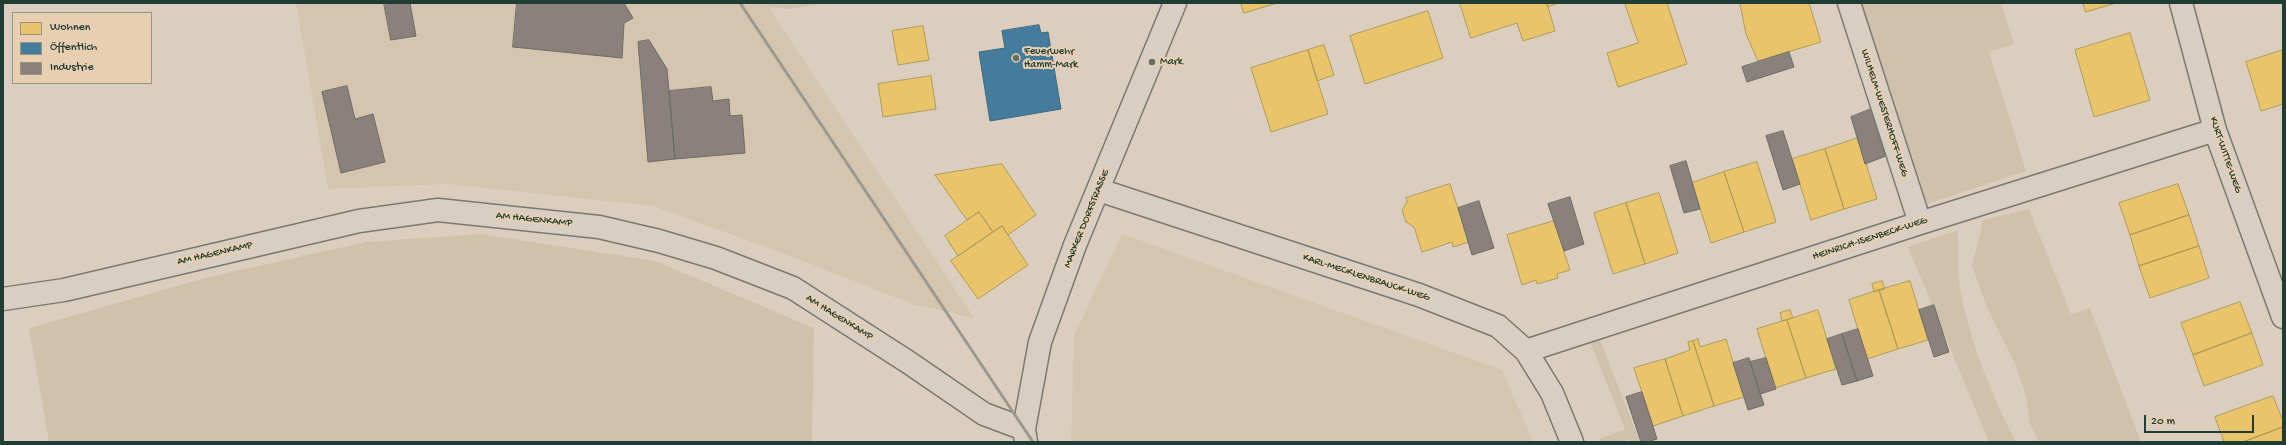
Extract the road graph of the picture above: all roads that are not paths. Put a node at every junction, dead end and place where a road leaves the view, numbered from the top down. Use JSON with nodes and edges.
{"nodes":[{"id":1,"x":1175,"y":3,"type":"edge"},
{"id":2,"x":1849,"y":3,"type":"edge"},
{"id":3,"x":2181,"y":3,"type":"edge"},
{"id":4,"x":2215,"y":130,"type":"junction"},
{"id":5,"x":1099,"y":190,"type":"junction"},
{"id":6,"x":1920,"y":223,"type":"junction"},
{"id":7,"x":3,"y":299,"type":"edge"},
{"id":8,"x":2281,"y":308,"type":"edge"},
{"id":9,"x":1526,"y":351,"type":"junction"},
{"id":10,"x":1025,"y":436,"type":"edge"},
{"id":11,"x":1572,"y":442,"type":"edge"}],
"edges":[{"from":1,"to":5,"type":"street","name":"MARKER DORFSTRASSE"},
{"from":2,"to":6,"type":"street","name":"WILHELM-WESTERHOFF-WEG"},
{"from":3,"to":4,"type":"street","name":"KURT-WITTE-WEG"},
{"from":4,"to":6,"type":"street","name":"HEINRICH-ISENBECK-WEG"},
{"from":4,"to":8,"type":"street","name":"KURT-WITTE-WEG"},
{"from":5,"to":9,"type":"street","name":"KARL-MECKLENBRAUCK-WEG"},
{"from":5,"to":10,"type":"street","name":"MARKER DORFSTRASSE"},
{"from":6,"to":9,"type":"street","name":"HEINRICH-ISENBECK-WEG"},
{"from":7,"to":10,"type":"street","name":"AM HAGENKAMP"},
{"from":9,"to":11,"type":"street","name":"KARL-MECKLENBRAUCK-WEG"}]}
